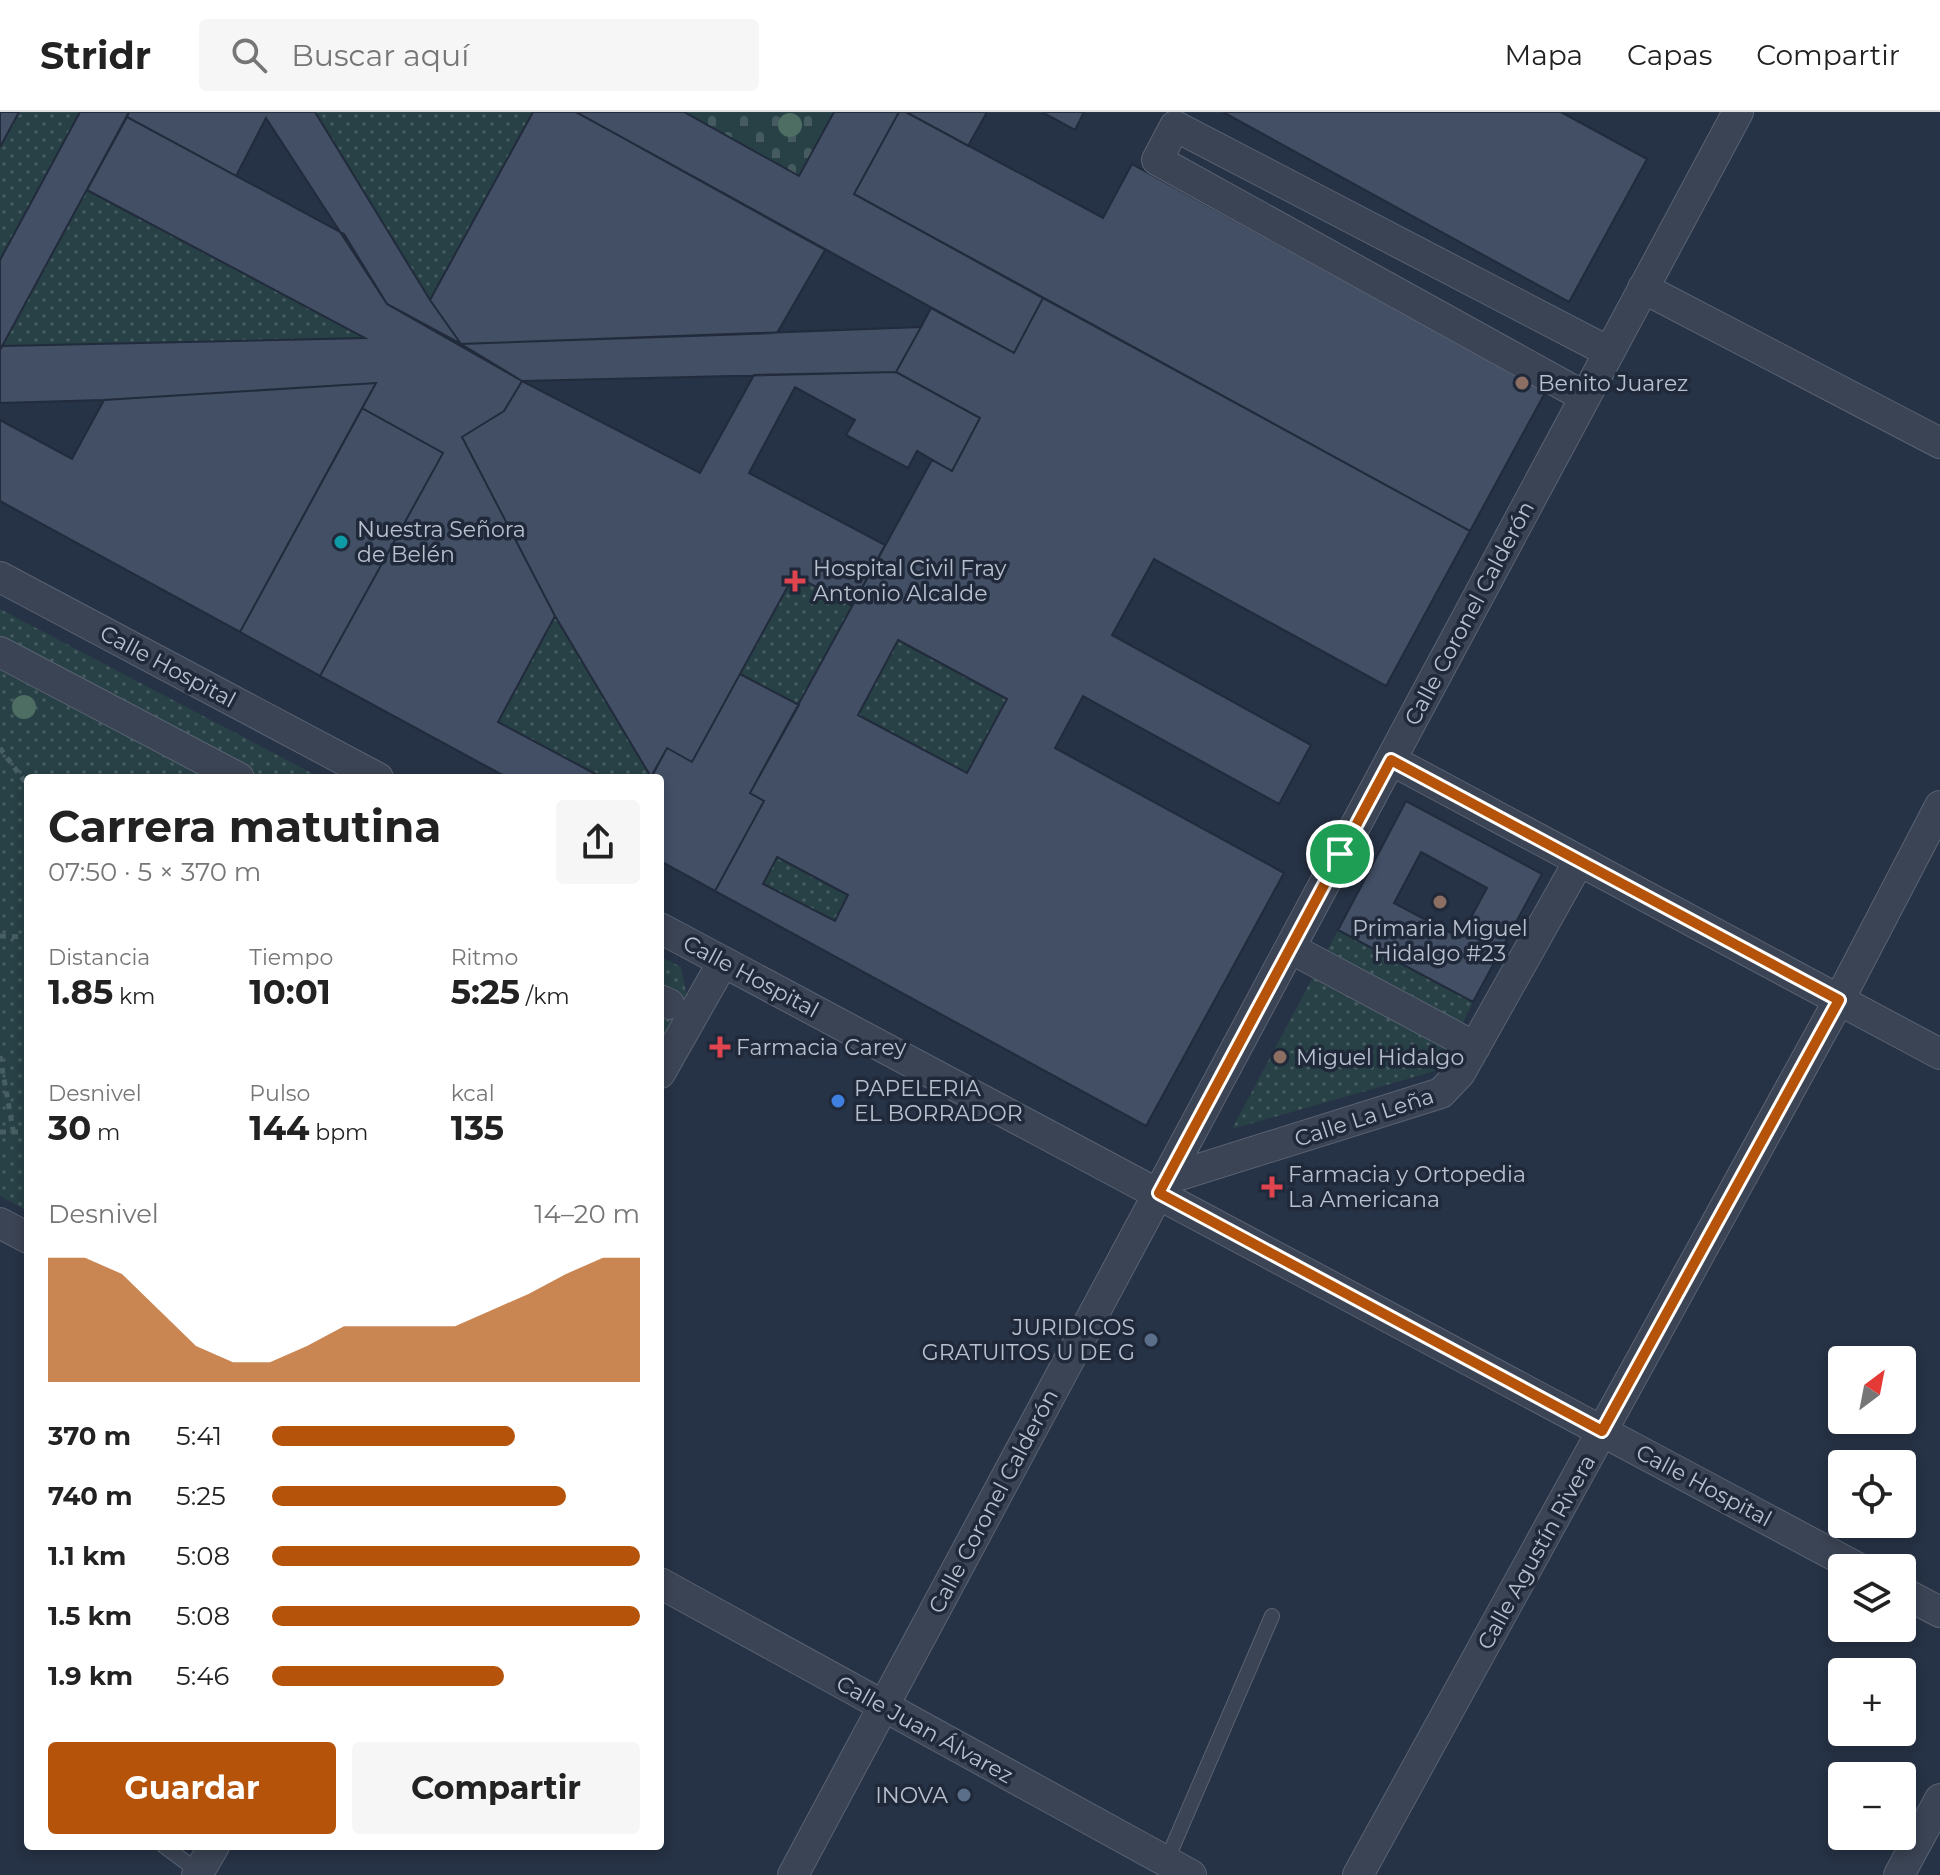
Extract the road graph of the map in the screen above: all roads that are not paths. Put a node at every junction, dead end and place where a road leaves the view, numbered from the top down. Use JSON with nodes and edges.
{"nodes":[{"id":1,"x":1738,"y":112,"type":"edge"},
{"id":2,"x":1643,"y":288,"type":"junction"},
{"id":3,"x":1609,"y":352,"type":"junction"},
{"id":4,"x":1585,"y":397,"type":"junction"},
{"id":5,"x":1940,"y":443,"type":"edge"},
{"id":6,"x":0,"y":577,"type":"edge"},
{"id":7,"x":0,"y":652,"type":"edge"},
{"id":8,"x":1391,"y":760,"type":"junction"},
{"id":9,"x":231,"y":774,"type":"edge"},
{"id":10,"x":370,"y":774,"type":"edge"},
{"id":11,"x":1940,"y":806,"type":"edge"},
{"id":12,"x":1579,"y":861,"type":"junction"},
{"id":13,"x":664,"y":930,"type":"edge"},
{"id":14,"x":1290,"y":948,"type":"junction"},
{"id":15,"x":723,"y":962,"type":"junction"},
{"id":16,"x":1839,"y":1000,"type":"junction"},
{"id":17,"x":1475,"y":1047,"type":"junction"},
{"id":18,"x":1940,"y":1054,"type":"edge"},
{"id":19,"x":664,"y":1066,"type":"edge"},
{"id":20,"x":1163,"y":1186,"type":"junction"},
{"id":21,"x":0,"y":1223,"type":"edge"},
{"id":22,"x":24,"y":1236,"type":"edge"},
{"id":23,"x":1602,"y":1431,"type":"junction"},
{"id":24,"x":1832,"y":1554,"type":"edge"},
{"id":25,"x":664,"y":1588,"type":"edge"},
{"id":26,"x":1916,"y":1599,"type":"edge"},
{"id":27,"x":1940,"y":1612,"type":"edge"},
{"id":28,"x":1272,"y":1616,"type":"dead end"},
{"id":29,"x":884,"y":1706,"type":"junction"},
{"id":30,"x":1940,"y":1799,"type":"edge"},
{"id":31,"x":169,"y":1850,"type":"edge"},
{"id":32,"x":212,"y":1850,"type":"edge"},
{"id":33,"x":1178,"y":1868,"type":"edge"},
{"id":34,"x":198,"y":1874,"type":"edge"},
{"id":35,"x":793,"y":1875,"type":"edge"},
{"id":36,"x":1358,"y":1875,"type":"edge"},
{"id":37,"x":1899,"y":1875,"type":"edge"}],
"edges":[{"from":1,"to":2,"type":"street","name":"Calle Coronel Calderón"},
{"from":2,"to":3,"type":"street","name":"Calle Coronel Calderón"},
{"from":2,"to":5,"type":"street"},
{"from":3,"to":4,"type":"street","name":"Calle Coronel Calderón"},
{"from":3,"to":4,"type":"street"},
{"from":4,"to":8,"type":"street","name":"Calle Coronel Calderón"},
{"from":6,"to":10,"type":"street","name":"Calle Hospital"},
{"from":7,"to":9,"type":"street"},
{"from":8,"to":12,"type":"street"},
{"from":8,"to":14,"type":"street","name":"Calle Coronel Calderón"},
{"from":11,"to":16,"type":"street","name":"Calle Agustín Rivera"},
{"from":12,"to":16,"type":"street"},
{"from":12,"to":17,"type":"street","name":"Calle La Leña"},
{"from":13,"to":15,"type":"street","name":"Calle Hospital"},
{"from":14,"to":17,"type":"street"},
{"from":14,"to":20,"type":"street","name":"Calle Coronel Calderón"},
{"from":15,"to":19,"type":"street"},
{"from":15,"to":20,"type":"street","name":"Calle Hospital"},
{"from":16,"to":18,"type":"street"},
{"from":16,"to":23,"type":"street","name":"Calle Agustín Rivera"},
{"from":17,"to":20,"type":"street","name":"Calle La Leña"},
{"from":20,"to":23,"type":"street","name":"Calle Hospital"},
{"from":20,"to":29,"type":"street","name":"Calle Coronel Calderón"},
{"from":21,"to":22,"type":"street"},
{"from":23,"to":24,"type":"street","name":"Calle Hospital"},
{"from":23,"to":36,"type":"street","name":"Calle Agustín Rivera"},
{"from":25,"to":29,"type":"street","name":"Calle Juan Álvarez"},
{"from":26,"to":27,"type":"street"},
{"from":28,"to":33,"type":"lane"},
{"from":29,"to":33,"type":"street","name":"Calle Juan Álvarez"},
{"from":29,"to":35,"type":"street","name":"Calle Coronel Calderón"},
{"from":30,"to":37,"type":"street"},
{"from":31,"to":34,"type":"lane"},
{"from":32,"to":34,"type":"street"}]}
